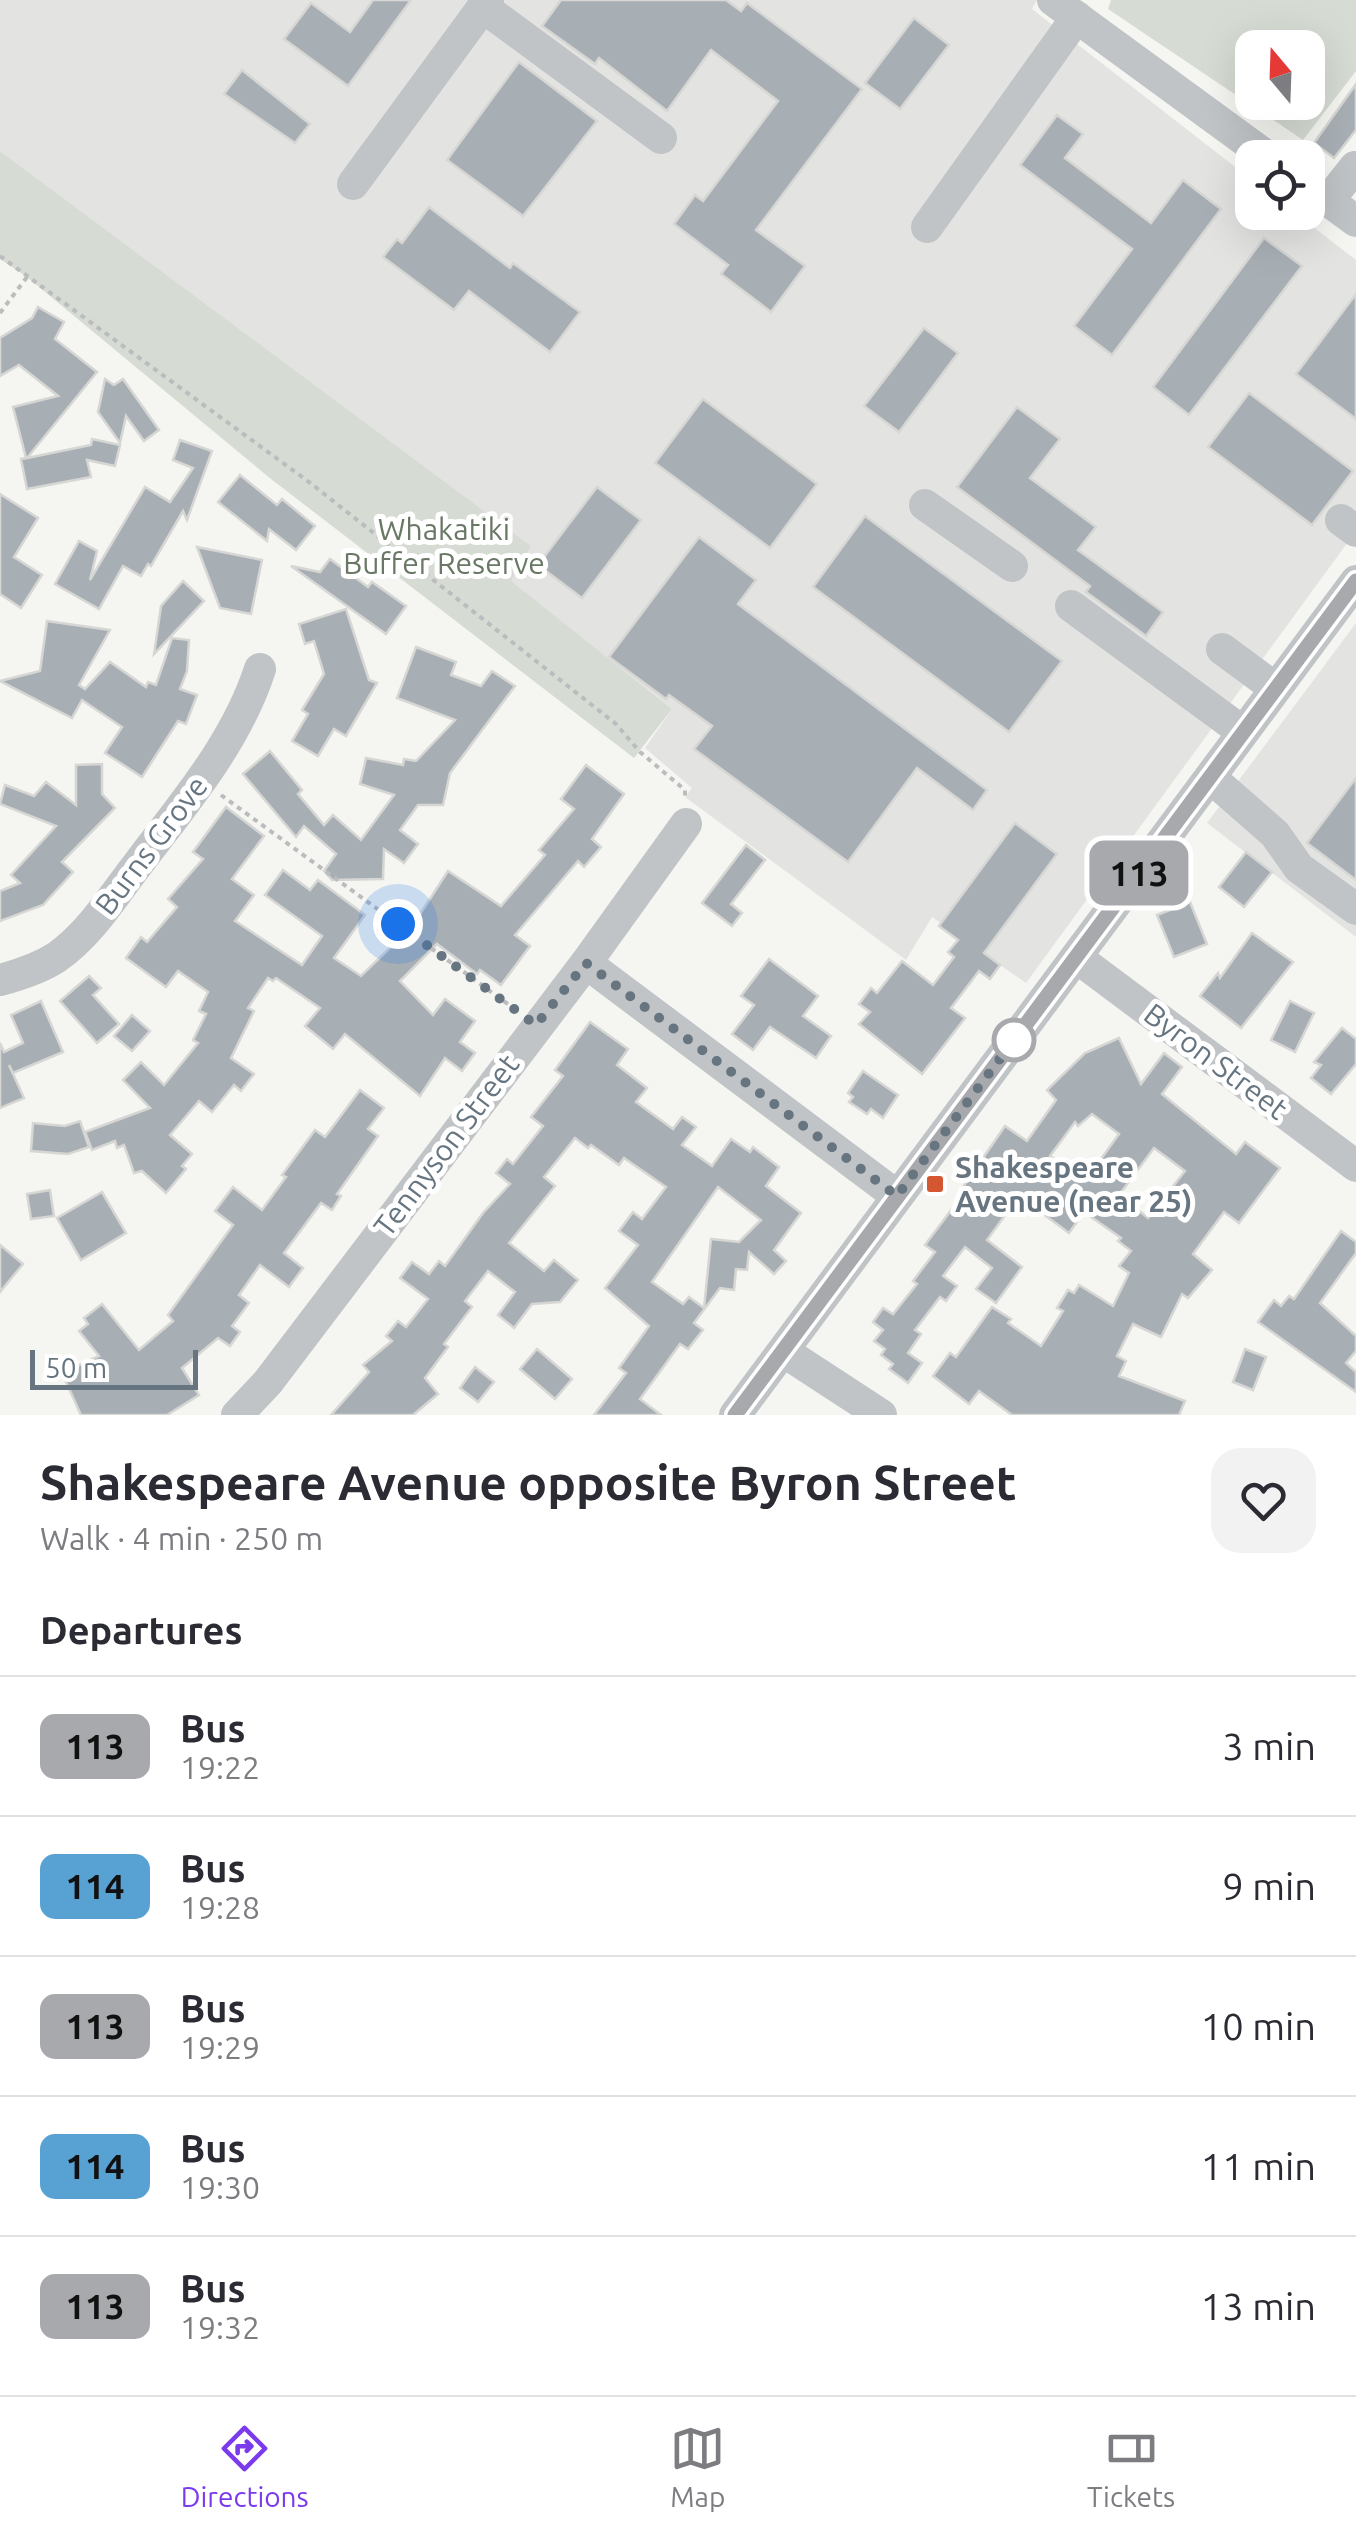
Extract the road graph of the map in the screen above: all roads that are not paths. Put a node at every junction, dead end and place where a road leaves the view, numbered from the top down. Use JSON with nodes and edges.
{"nodes":[{"id":1,"x":486,"y":3,"type":"edge"},
{"id":2,"x":1072,"y":8,"type":"edge"},
{"id":3,"x":661,"y":138,"type":"dead end"},
{"id":4,"x":1245,"y":140,"type":"edge"},
{"id":5,"x":1355,"y":167,"type":"edge"},
{"id":6,"x":353,"y":184,"type":"dead end"},
{"id":7,"x":1325,"y":188,"type":"edge"},
{"id":8,"x":1325,"y":198,"type":"edge"},
{"id":9,"x":1356,"y":221,"type":"edge"},
{"id":10,"x":927,"y":227,"type":"dead end"},
{"id":11,"x":925,"y":505,"type":"dead end"},
{"id":12,"x":1012,"y":566,"type":"dead end"},
{"id":13,"x":1356,"y":581,"type":"edge"},
{"id":14,"x":1071,"y":606,"type":"dead end"},
{"id":15,"x":1222,"y":649,"type":"dead end"},
{"id":16,"x":260,"y":669,"type":"dead end"},
{"id":17,"x":1276,"y":688,"type":"junction"},
{"id":18,"x":1243,"y":732,"type":"junction"},
{"id":19,"x":1211,"y":778,"type":"junction"},
{"id":20,"x":686,"y":824,"type":"road end"},
{"id":21,"x":1356,"y":909,"type":"edge"},
{"id":22,"x":1076,"y":957,"type":"junction"},
{"id":23,"x":586,"y":963,"type":"junction"},
{"id":24,"x":0,"y":980,"type":"edge"},
{"id":25,"x":1356,"y":1166,"type":"edge"},
{"id":26,"x":897,"y":1196,"type":"junction"},
{"id":27,"x":783,"y":1350,"type":"junction"},
{"id":28,"x":237,"y":1415,"type":"edge"},
{"id":29,"x":735,"y":1415,"type":"edge"},
{"id":30,"x":881,"y":1415,"type":"edge"}],
"edges":[{"from":1,"to":3,"type":"street"},
{"from":1,"to":6,"type":"street"},
{"from":2,"to":4,"type":"street"},
{"from":2,"to":10,"type":"street"},
{"from":5,"to":7,"type":"street"},
{"from":8,"to":9,"type":"street"},
{"from":11,"to":12,"type":"street"},
{"from":13,"to":17,"type":"street"},
{"from":14,"to":18,"type":"street"},
{"from":15,"to":17,"type":"street"},
{"from":16,"to":24,"type":"street","name":"Burns Grove"},
{"from":17,"to":18,"type":"street"},
{"from":18,"to":19,"type":"street"},
{"from":19,"to":21,"type":"street"},
{"from":19,"to":22,"type":"street"},
{"from":20,"to":23,"type":"street","name":"Tennyson Street"},
{"from":22,"to":25,"type":"street","name":"Byron Street"},
{"from":22,"to":26,"type":"street"},
{"from":23,"to":26,"type":"street"},
{"from":23,"to":28,"type":"street","name":"Tennyson Street"},
{"from":26,"to":27,"type":"street"},
{"from":27,"to":29,"type":"street"},
{"from":27,"to":30,"type":"street"}]}
